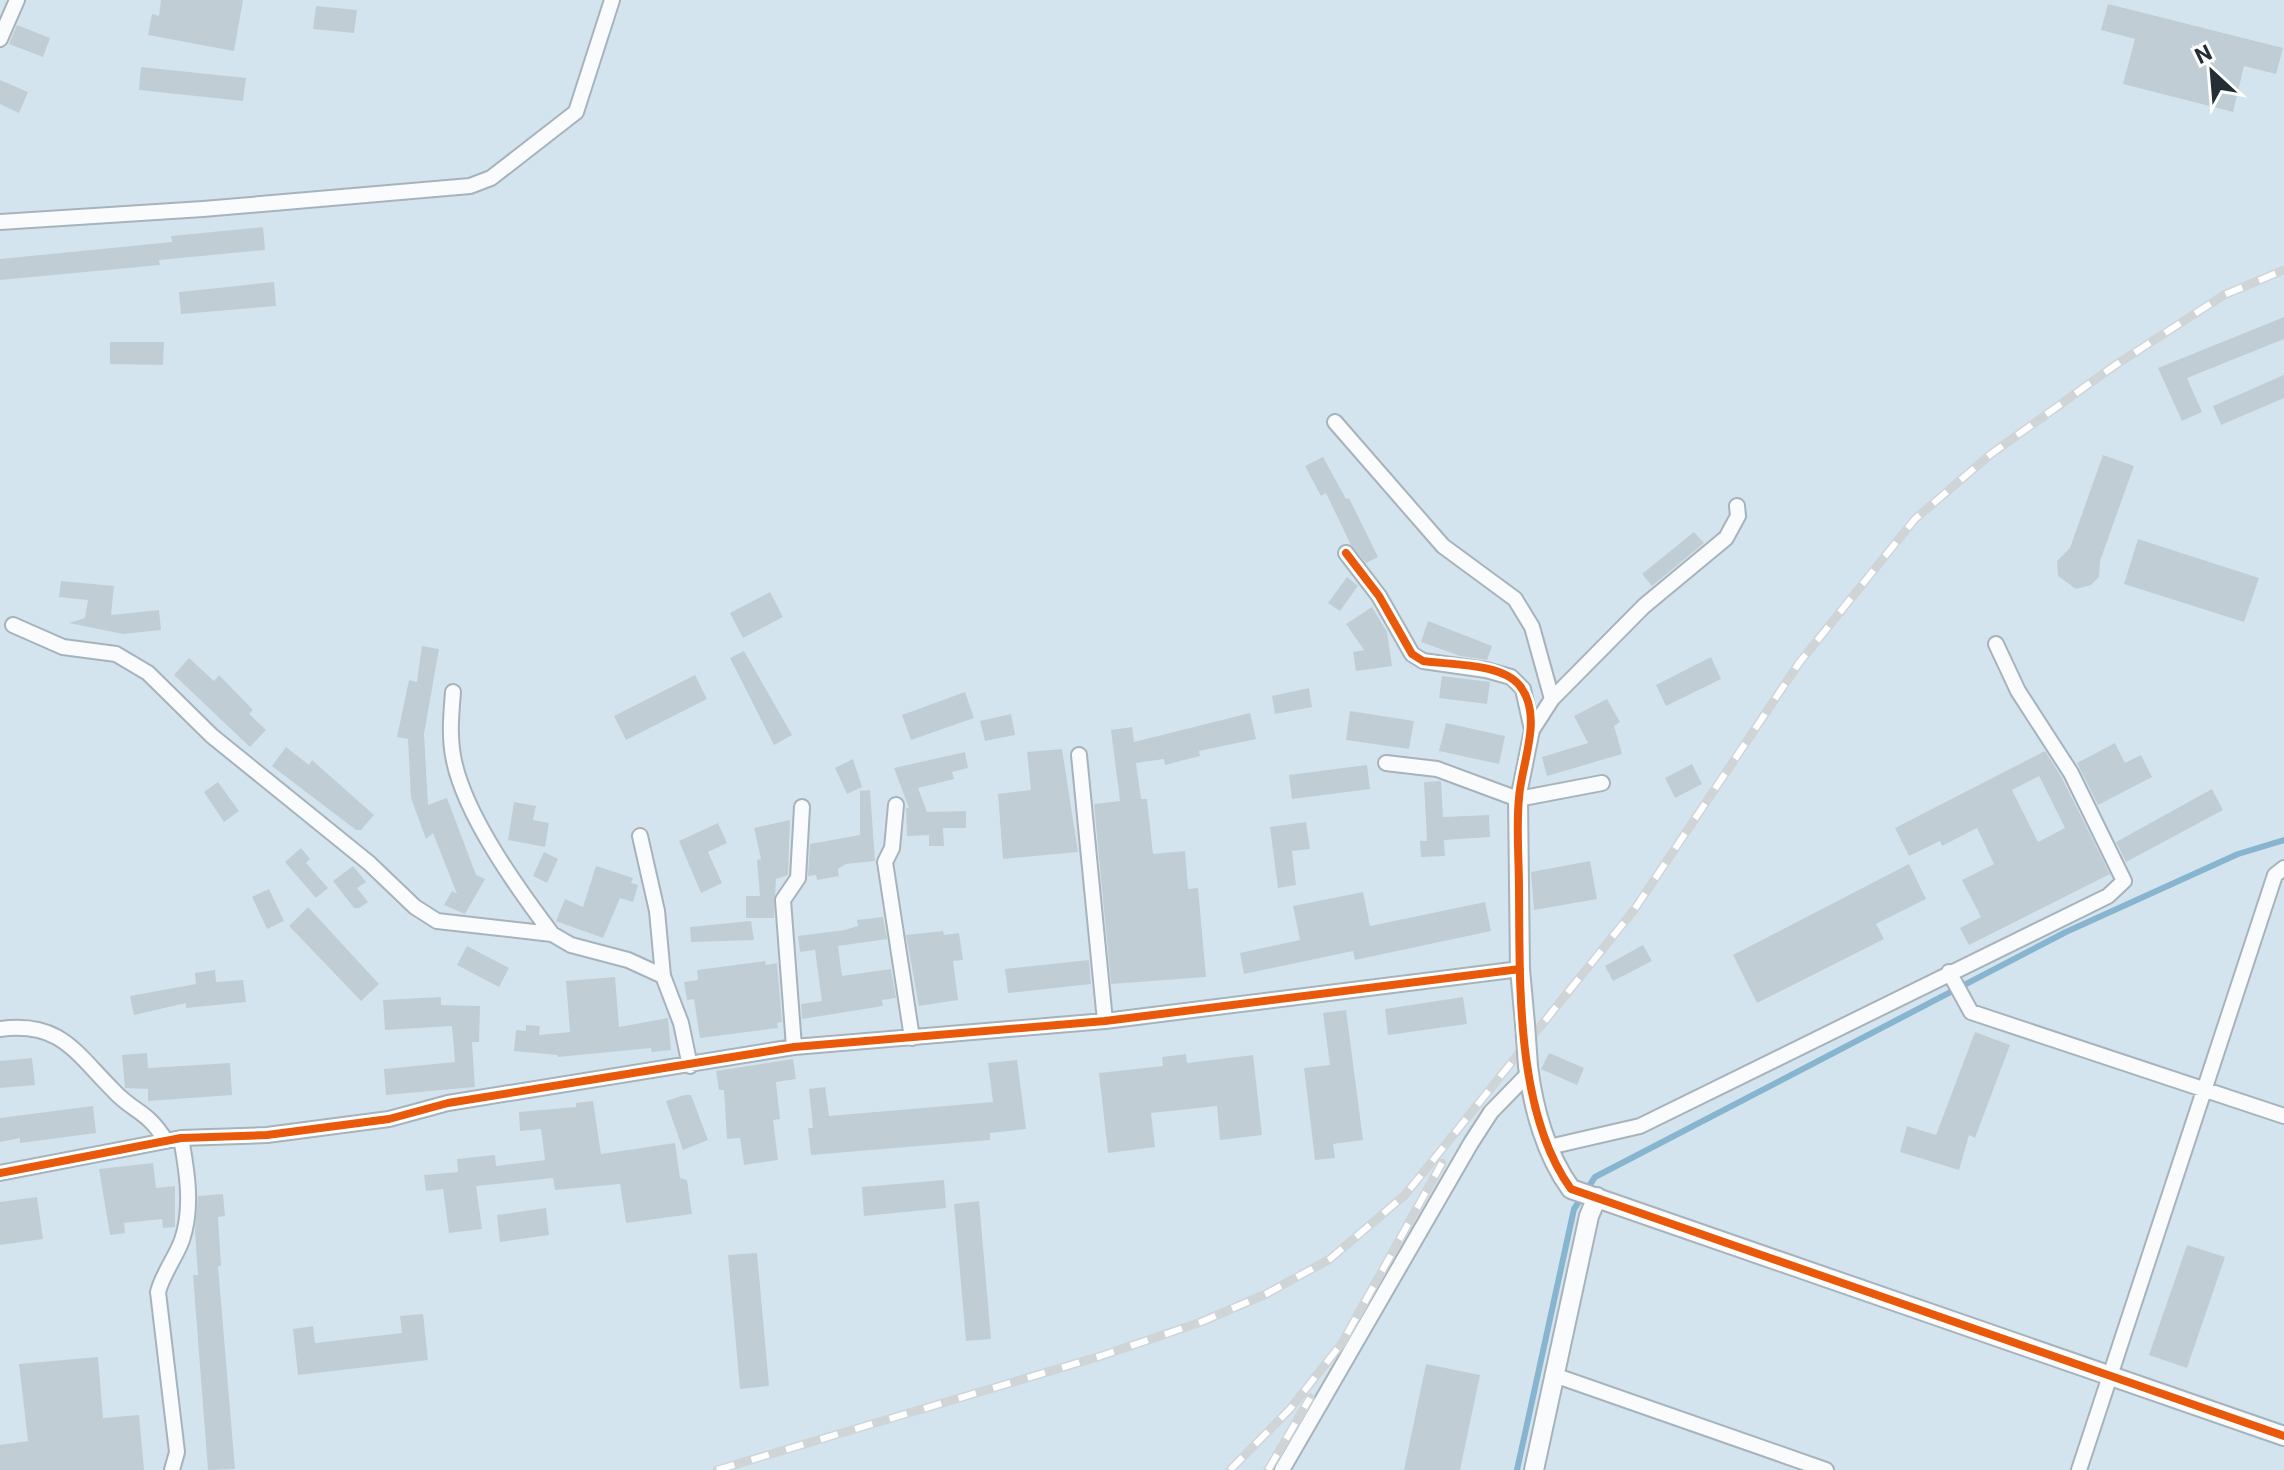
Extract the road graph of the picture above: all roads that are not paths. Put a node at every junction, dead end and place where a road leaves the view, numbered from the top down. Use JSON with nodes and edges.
{"nodes":[{"id":1,"x":17,"y":0,"type":"edge"},
{"id":2,"x":612,"y":0,"type":"edge"},
{"id":3,"x":0,"y":39,"type":"edge"},
{"id":4,"x":0,"y":222,"type":"edge"},
{"id":5,"x":1335,"y":422,"type":"dead end"},
{"id":6,"x":1737,"y":506,"type":"dead end"},
{"id":7,"x":1346,"y":553,"type":"dead end"},
{"id":8,"x":13,"y":625,"type":"dead end"},
{"id":9,"x":1996,"y":644,"type":"dead end"},
{"id":10,"x":453,"y":692,"type":"dead end"},
{"id":11,"x":1552,"y":699,"type":"junction"},
{"id":12,"x":1532,"y":730,"type":"junction"},
{"id":13,"x":1079,"y":755,"type":"dead end"},
{"id":14,"x":1386,"y":763,"type":"dead end"},
{"id":15,"x":1602,"y":783,"type":"dead end"},
{"id":16,"x":1518,"y":799,"type":"junction"},
{"id":17,"x":896,"y":805,"type":"dead end"},
{"id":18,"x":802,"y":807,"type":"dead end"},
{"id":19,"x":640,"y":836,"type":"dead end"},
{"id":20,"x":2284,"y":868,"type":"edge"},
{"id":21,"x":552,"y":934,"type":"junction"},
{"id":22,"x":1520,"y":969,"type":"junction"},
{"id":23,"x":1949,"y":972,"type":"junction"},
{"id":24,"x":663,"y":976,"type":"junction"},
{"id":25,"x":1105,"y":1021,"type":"junction"},
{"id":26,"x":0,"y":1029,"type":"edge"},
{"id":27,"x":912,"y":1038,"type":"junction"},
{"id":28,"x":794,"y":1047,"type":"junction"},
{"id":29,"x":690,"y":1066,"type":"junction"},
{"id":30,"x":1529,"y":1070,"type":"junction"},
{"id":31,"x":2203,"y":1089,"type":"junction"},
{"id":32,"x":2284,"y":1116,"type":"edge"},
{"id":33,"x":173,"y":1140,"type":"junction"},
{"id":34,"x":1549,"y":1147,"type":"junction"},
{"id":35,"x":0,"y":1173,"type":"edge"},
{"id":36,"x":1595,"y":1196,"type":"junction"},
{"id":37,"x":1554,"y":1375,"type":"junction"},
{"id":38,"x":2108,"y":1375,"type":"junction"},
{"id":39,"x":2284,"y":1436,"type":"edge"},
{"id":40,"x":172,"y":1470,"type":"edge"},
{"id":41,"x":1282,"y":1470,"type":"edge"},
{"id":42,"x":1534,"y":1470,"type":"edge"},
{"id":43,"x":1826,"y":1470,"type":"edge"},
{"id":44,"x":2079,"y":1470,"type":"edge"}],
"edges":[{"from":1,"to":3,"type":"street"},
{"from":2,"to":4,"type":"street"},
{"from":5,"to":11,"type":"street"},
{"from":6,"to":11,"type":"street"},
{"from":7,"to":12,"type":"street"},
{"from":8,"to":21,"type":"street"},
{"from":9,"to":23,"type":"street"},
{"from":10,"to":21,"type":"street"},
{"from":11,"to":12,"type":"street"},
{"from":12,"to":16,"type":"street"},
{"from":13,"to":25,"type":"street"},
{"from":14,"to":16,"type":"street"},
{"from":15,"to":16,"type":"street"},
{"from":16,"to":22,"type":"street"},
{"from":17,"to":27,"type":"street"},
{"from":18,"to":28,"type":"street"},
{"from":19,"to":24,"type":"street"},
{"from":20,"to":31,"type":"street"},
{"from":21,"to":24,"type":"street"},
{"from":22,"to":25,"type":"street"},
{"from":22,"to":30,"type":"street","bridge":true},
{"from":23,"to":31,"type":"street"},
{"from":23,"to":34,"type":"street"},
{"from":24,"to":29,"type":"street"},
{"from":25,"to":27,"type":"street"},
{"from":26,"to":33,"type":"street"},
{"from":27,"to":28,"type":"street"},
{"from":28,"to":29,"type":"street"},
{"from":29,"to":33,"type":"street"},
{"from":30,"to":34,"type":"street"},
{"from":30,"to":41,"type":"street"},
{"from":31,"to":32,"type":"street"},
{"from":31,"to":38,"type":"street"},
{"from":33,"to":35,"type":"street"},
{"from":33,"to":40,"type":"street"},
{"from":34,"to":36,"type":"street"},
{"from":36,"to":37,"type":"street"},
{"from":36,"to":38,"type":"street"},
{"from":37,"to":42,"type":"street"},
{"from":37,"to":43,"type":"street"},
{"from":38,"to":39,"type":"street"},
{"from":38,"to":44,"type":"street"}]}
